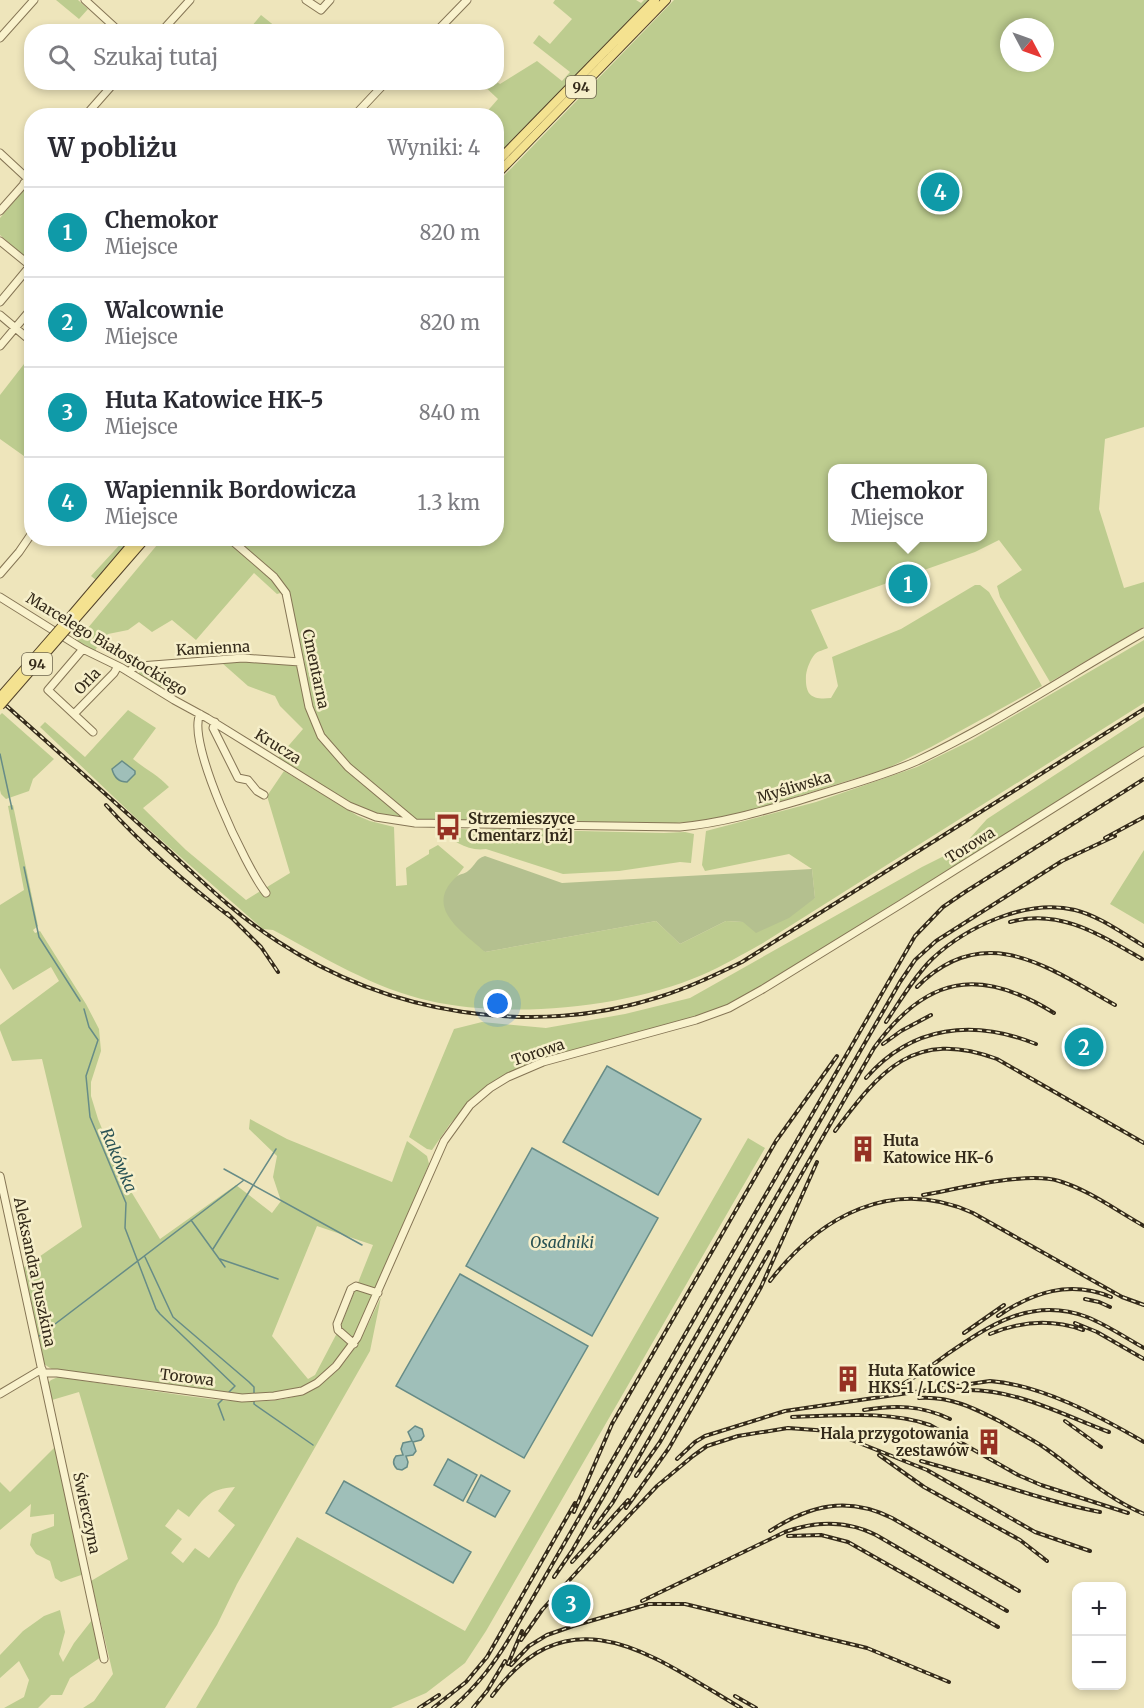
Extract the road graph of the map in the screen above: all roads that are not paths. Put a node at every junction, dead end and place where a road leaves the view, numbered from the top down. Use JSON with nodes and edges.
{"nodes":[{"id":1,"x":34,"y":0,"type":"edge"},
{"id":2,"x":85,"y":0,"type":"edge"},
{"id":3,"x":190,"y":0,"type":"edge"},
{"id":4,"x":306,"y":0,"type":"edge"},
{"id":5,"x":330,"y":0,"type":"edge"},
{"id":6,"x":467,"y":0,"type":"edge"},
{"id":7,"x":655,"y":0,"type":"edge"},
{"id":8,"x":666,"y":0,"type":"edge"},
{"id":9,"x":111,"y":24,"type":"edge"},
{"id":10,"x":168,"y":24,"type":"edge"},
{"id":11,"x":444,"y":24,"type":"edge"},
{"id":12,"x":0,"y":38,"type":"edge"},
{"id":13,"x":108,"y":90,"type":"edge"},
{"id":14,"x":379,"y":90,"type":"edge"},
{"id":15,"x":92,"y":108,"type":"edge"},
{"id":16,"x":362,"y":108,"type":"edge"},
{"id":17,"x":0,"y":153,"type":"edge"},
{"id":18,"x":504,"y":156,"type":"edge"},
{"id":19,"x":504,"y":167,"type":"edge"},
{"id":20,"x":24,"y":175,"type":"edge"},
{"id":21,"x":24,"y":184,"type":"edge"},
{"id":22,"x":0,"y":211,"type":"edge"},
{"id":23,"x":0,"y":241,"type":"edge"},
{"id":24,"x":24,"y":261,"type":"edge"},
{"id":25,"x":24,"y":275,"type":"edge"},
{"id":26,"x":0,"y":302,"type":"edge"},
{"id":27,"x":0,"y":315,"type":"edge"},
{"id":28,"x":24,"y":317,"type":"edge"},
{"id":29,"x":15,"y":328,"type":"junction"},
{"id":30,"x":24,"y":335,"type":"edge"},
{"id":31,"x":0,"y":346,"type":"edge"},
{"id":32,"x":24,"y":545,"type":"edge"},
{"id":33,"x":130,"y":546,"type":"edge"},
{"id":34,"x":139,"y":546,"type":"edge"},
{"id":35,"x":238,"y":546,"type":"edge"},
{"id":36,"x":0,"y":574,"type":"edge"},
{"id":37,"x":0,"y":597,"type":"edge"},
{"id":38,"x":71,"y":620,"type":"junction"},
{"id":39,"x":1144,"y":632,"type":"edge"},
{"id":40,"x":83,"y":649,"type":"junction"},
{"id":41,"x":300,"y":662,"type":"junction"},
{"id":42,"x":118,"y":666,"type":"junction"},
{"id":43,"x":129,"y":672,"type":"junction"},
{"id":44,"x":0,"y":697,"type":"edge"},
{"id":45,"x":0,"y":706,"type":"edge"},
{"id":46,"x":74,"y":714,"type":"junction"},
{"id":47,"x":200,"y":714,"type":"junction"},
{"id":48,"x":215,"y":722,"type":"junction"},
{"id":49,"x":93,"y":732,"type":"dead end"},
{"id":50,"x":1144,"y":751,"type":"edge"},
{"id":51,"x":264,"y":795,"type":"dead end"},
{"id":52,"x":415,"y":823,"type":"junction"},
{"id":53,"x":266,"y":893,"type":"dead end"},
{"id":54,"x":0,"y":1176,"type":"edge"},
{"id":55,"x":378,"y":1293,"type":"junction"},
{"id":56,"x":354,"y":1344,"type":"junction"},
{"id":57,"x":42,"y":1371,"type":"junction"},
{"id":58,"x":0,"y":1394,"type":"edge"},
{"id":59,"x":104,"y":1659,"type":"dead end"}],
"edges":[{"from":1,"to":12,"type":"street"},
{"from":2,"to":9,"type":"street"},
{"from":3,"to":10,"type":"street"},
{"from":4,"to":5,"type":"street"},
{"from":6,"to":11,"type":"street"},
{"from":7,"to":18,"type":"main road","number":"94"},
{"from":8,"to":19,"type":"main road","number":"94"},
{"from":13,"to":15,"type":"street"},
{"from":14,"to":16,"type":"street"},
{"from":17,"to":20,"type":"street"},
{"from":21,"to":22,"type":"street"},
{"from":23,"to":24,"type":"street"},
{"from":25,"to":26,"type":"street"},
{"from":27,"to":29,"type":"street"},
{"from":28,"to":29,"type":"street"},
{"from":29,"to":30,"type":"street"},
{"from":29,"to":31,"type":"street"},
{"from":32,"to":36,"type":"street"},
{"from":33,"to":38,"type":"main road","number":"94"},
{"from":34,"to":38,"type":"main road","number":"94"},
{"from":35,"to":41,"type":"street","name":"Cmentarna"},
{"from":37,"to":40,"type":"street","name":"Marcelego Białostockiego"},
{"from":38,"to":44,"type":"main road","number":"94","bridge":true},
{"from":38,"to":45,"type":"main road","number":"94","bridge":true},
{"from":39,"to":52,"type":"street","name":"Myśliwska"},
{"from":40,"to":42,"type":"street","name":"Marcelego Białostockiego"},
{"from":40,"to":46,"type":"street"},
{"from":41,"to":43,"type":"street","name":"Kamienna"},
{"from":41,"to":52,"type":"street","name":"Cmentarna"},
{"from":42,"to":43,"type":"street","name":"Marcelego Białostockiego"},
{"from":42,"to":46,"type":"street","name":"Orla"},
{"from":43,"to":47,"type":"street","name":"Marcelego Białostockiego"},
{"from":46,"to":49,"type":"street"},
{"from":47,"to":48,"type":"street","name":"Marcelego Białostockiego"},
{"from":47,"to":53,"type":"street"},
{"from":48,"to":51,"type":"street"},
{"from":48,"to":52,"type":"street","name":"Krucza"},
{"from":50,"to":55,"type":"street","name":"Torowa"},
{"from":54,"to":57,"type":"street","name":"Aleksandra Puszkina"},
{"from":55,"to":56,"type":"street","name":"Torowa"},
{"from":55,"to":56,"type":"street"},
{"from":56,"to":57,"type":"street","name":"Torowa"},
{"from":57,"to":58,"type":"street"},
{"from":57,"to":59,"type":"street","name":"Świerczyna"}]}
